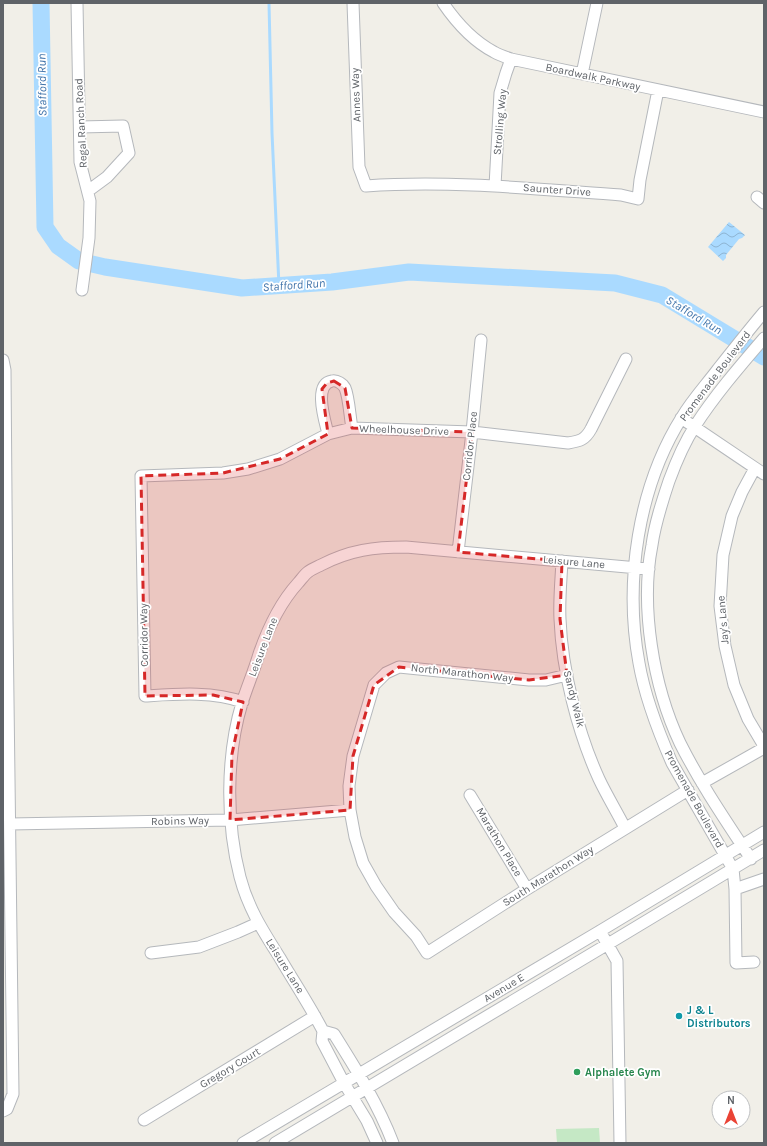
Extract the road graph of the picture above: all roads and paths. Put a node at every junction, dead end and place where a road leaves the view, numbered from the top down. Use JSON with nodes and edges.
{"nodes":[{"id":1,"x":77,"y":3,"type":"edge"},
{"id":2,"x":353,"y":3,"type":"edge"},
{"id":3,"x":443,"y":3,"type":"edge"},
{"id":4,"x":597,"y":3,"type":"edge"},
{"id":5,"x":511,"y":59,"type":"junction"},
{"id":6,"x":582,"y":74,"type":"junction"},
{"id":7,"x":658,"y":90,"type":"junction"},
{"id":8,"x":764,"y":112,"type":"edge"},
{"id":9,"x":80,"y":127,"type":"junction"},
{"id":10,"x":366,"y":186,"type":"joint"},
{"id":11,"x":495,"y":186,"type":"junction"},
{"id":12,"x":88,"y":191,"type":"junction"},
{"id":13,"x":82,"y":290,"type":"dead end"},
{"id":14,"x":764,"y":312,"type":"edge"},
{"id":15,"x":764,"y":338,"type":"edge"},
{"id":16,"x":481,"y":340,"type":"dead end"},
{"id":17,"x":626,"y":359,"type":"dead end"},
{"id":18,"x":3,"y":360,"type":"edge"},
{"id":19,"x":681,"y":418,"type":"junction"},
{"id":20,"x":694,"y":427,"type":"junction"},
{"id":21,"x":352,"y":428,"type":"junction"},
{"id":22,"x":472,"y":432,"type":"junction"},
{"id":23,"x":328,"y":434,"type":"junction"},
{"id":24,"x":755,"y":468,"type":"junction"},
{"id":25,"x":764,"y":474,"type":"edge"},
{"id":26,"x":141,"y":476,"type":"joint"},
{"id":27,"x":4,"y":486,"type":"edge"},
{"id":28,"x":458,"y":552,"type":"junction"},
{"id":29,"x":562,"y":561,"type":"junction"},
{"id":30,"x":634,"y":567,"type":"junction"},
{"id":31,"x":649,"y":569,"type":"junction"},
{"id":32,"x":5,"y":621,"type":"edge"},
{"id":33,"x":567,"y":675,"type":"junction"},
{"id":34,"x":243,"y":702,"type":"junction"},
{"id":35,"x":672,"y":724,"type":"junction"},
{"id":36,"x":658,"y":730,"type":"junction"},
{"id":37,"x":764,"y":747,"type":"edge"},
{"id":38,"x":702,"y":783,"type":"junction"},
{"id":39,"x":688,"y":790,"type":"junction"},
{"id":40,"x":470,"y":794,"type":"dead end"},
{"id":41,"x":350,"y":810,"type":"junction"},
{"id":42,"x":230,"y":820,"type":"junction"},
{"id":43,"x":10,"y":824,"type":"junction"},
{"id":44,"x":626,"y":828,"type":"junction"},
{"id":45,"x":764,"y":832,"type":"edge"},
{"id":46,"x":742,"y":845,"type":"junction"},
{"id":47,"x":764,"y":850,"type":"edge"},
{"id":48,"x":725,"y":856,"type":"junction"},
{"id":49,"x":751,"y":859,"type":"junction"},
{"id":50,"x":733,"y":869,"type":"junction"},
{"id":51,"x":764,"y":879,"type":"edge"},
{"id":52,"x":527,"y":889,"type":"junction"},
{"id":53,"x":735,"y":889,"type":"junction"},
{"id":54,"x":258,"y":923,"type":"junction"},
{"id":55,"x":600,"y":931,"type":"junction"},
{"id":56,"x":416,"y":936,"type":"joint"},
{"id":57,"x":608,"y":944,"type":"junction"},
{"id":58,"x":151,"y":953,"type":"dead end"},
{"id":59,"x":754,"y":962,"type":"dead end"},
{"id":60,"x":315,"y":1016,"type":"junction"},
{"id":61,"x":323,"y":1031,"type":"junction"},
{"id":62,"x":359,"y":1073,"type":"junction"},
{"id":63,"x":344,"y":1083,"type":"junction"},
{"id":64,"x":368,"y":1088,"type":"junction"},
{"id":65,"x":352,"y":1097,"type":"junction"},
{"id":66,"x":5,"y":1110,"type":"edge"},
{"id":67,"x":144,"y":1120,"type":"dead end"},
{"id":68,"x":243,"y":1143,"type":"edge"},
{"id":69,"x":275,"y":1143,"type":"edge"},
{"id":70,"x":376,"y":1143,"type":"edge"},
{"id":71,"x":393,"y":1143,"type":"edge"},
{"id":72,"x":620,"y":1143,"type":"edge"}],
"edges":[{"from":1,"to":9,"type":"street","name":"Regal Ranch Road"},
{"from":2,"to":10,"type":"street","name":"Annes Way"},
{"from":3,"to":5,"type":"street","name":"Boardwalk Parkway"},
{"from":4,"to":6,"type":"street"},
{"from":5,"to":6,"type":"street","name":"Boardwalk Parkway"},
{"from":5,"to":11,"type":"street","name":"Strolling Way"},
{"from":6,"to":7,"type":"street","name":"Boardwalk Parkway"},
{"from":7,"to":8,"type":"street","name":"Boardwalk Parkway"},
{"from":7,"to":11,"type":"street","name":"Saunter Drive"},
{"from":9,"to":12,"type":"street","name":"Regal Ranch Road"},
{"from":9,"to":12,"type":"street"},
{"from":10,"to":11,"type":"street","name":"Saunter Drive"},
{"from":12,"to":13,"type":"street","name":"Regal Ranch Road"},
{"from":14,"to":19,"type":"street","name":"Promenade Boulevard"},
{"from":15,"to":20,"type":"street","name":"Promenade Boulevard"},
{"from":16,"to":22,"type":"street","name":"Corridor Place"},
{"from":17,"to":22,"type":"street","name":"Wheelhouse Drive"},
{"from":18,"to":27,"type":"street"},
{"from":19,"to":20,"type":"street"},
{"from":19,"to":30,"type":"street","name":"Promenade Boulevard"},
{"from":20,"to":24,"type":"street"},
{"from":20,"to":31,"type":"street","name":"Promenade Boulevard"},
{"from":21,"to":22,"type":"street","name":"Wheelhouse Drive"},
{"from":21,"to":23,"type":"street","name":"Wheelhouse Drive"},
{"from":21,"to":23,"type":"street"},
{"from":22,"to":28,"type":"street","name":"Corridor Place"},
{"from":23,"to":26,"type":"street","name":"Wheelhouse Drive"},
{"from":24,"to":25,"type":"street"},
{"from":24,"to":37,"type":"street","name":"Jay's Lane"},
{"from":26,"to":34,"type":"street","name":"Corridor Way"},
{"from":27,"to":32,"type":"street"},
{"from":28,"to":29,"type":"street","name":"Leisure Lane"},
{"from":28,"to":34,"type":"street","name":"Leisure Lane"},
{"from":29,"to":30,"type":"street","name":"Leisure Lane"},
{"from":29,"to":33,"type":"street","name":"Sandy Walk"},
{"from":30,"to":31,"type":"street","name":"Leisure Lane"},
{"from":30,"to":36,"type":"street","name":"Promenade Boulevard"},
{"from":31,"to":35,"type":"street","name":"Promenade Boulevard"},
{"from":32,"to":43,"type":"street"},
{"from":33,"to":41,"type":"street","name":"North Marathon Way"},
{"from":33,"to":44,"type":"street","name":"Sandy Walk"},
{"from":34,"to":42,"type":"street","name":"Leisure Lane"},
{"from":35,"to":36,"type":"street"},
{"from":35,"to":38,"type":"street","name":"Promenade Boulevard"},
{"from":36,"to":39,"type":"street","name":"Promenade Boulevard"},
{"from":37,"to":38,"type":"street"},
{"from":38,"to":46,"type":"street","name":"Promenade Boulevard"},
{"from":39,"to":44,"type":"street","name":"South Marathon Way"},
{"from":39,"to":48,"type":"street","name":"Promenade Boulevard"},
{"from":40,"to":52,"type":"street","name":"Marathon Place"},
{"from":41,"to":42,"type":"street","name":"Robins Way"},
{"from":41,"to":56,"type":"street","name":"North Marathon Way"},
{"from":42,"to":43,"type":"street","name":"Robins Way"},
{"from":42,"to":54,"type":"street","name":"Leisure Lane"},
{"from":43,"to":66,"type":"street"},
{"from":44,"to":52,"type":"street","name":"South Marathon Way"},
{"from":45,"to":46,"type":"street","name":"Avenue E"},
{"from":46,"to":48,"type":"street","name":"Avenue E"},
{"from":46,"to":49,"type":"street","name":"Promenade Boulevard"},
{"from":47,"to":49,"type":"street","name":"Avenue E"},
{"from":48,"to":50,"type":"street","name":"Promenade Boulevard"},
{"from":48,"to":55,"type":"street","name":"Avenue E"},
{"from":49,"to":50,"type":"street","name":"Avenue E"},
{"from":50,"to":53,"type":"street"},
{"from":50,"to":57,"type":"street","name":"Avenue E"},
{"from":51,"to":53,"type":"street"},
{"from":52,"to":56,"type":"street","name":"South Marathon Way"},
{"from":53,"to":59,"type":"street"},
{"from":54,"to":58,"type":"street"},
{"from":54,"to":60,"type":"street","name":"Leisure Lane"},
{"from":55,"to":57,"type":"street"},
{"from":55,"to":62,"type":"street","name":"Avenue E"},
{"from":57,"to":64,"type":"street","name":"Avenue E"},
{"from":57,"to":72,"type":"street"},
{"from":60,"to":61,"type":"street","name":"Leisure Lane"},
{"from":60,"to":67,"type":"street","name":"Gregory Court"},
{"from":61,"to":62,"type":"street","name":"Leisure Lane"},
{"from":61,"to":63,"type":"street","name":"Leisure Lane"},
{"from":62,"to":63,"type":"street","name":"Avenue E"},
{"from":62,"to":64,"type":"street","name":"Leisure Lane"},
{"from":63,"to":65,"type":"street","name":"Leisure Lane"},
{"from":63,"to":68,"type":"street","name":"Avenue E"},
{"from":64,"to":65,"type":"street","name":"Avenue E"},
{"from":64,"to":71,"type":"street","name":"Leisure Lane"},
{"from":65,"to":69,"type":"street","name":"Avenue E"},
{"from":65,"to":70,"type":"street","name":"Leisure Lane"}]}
